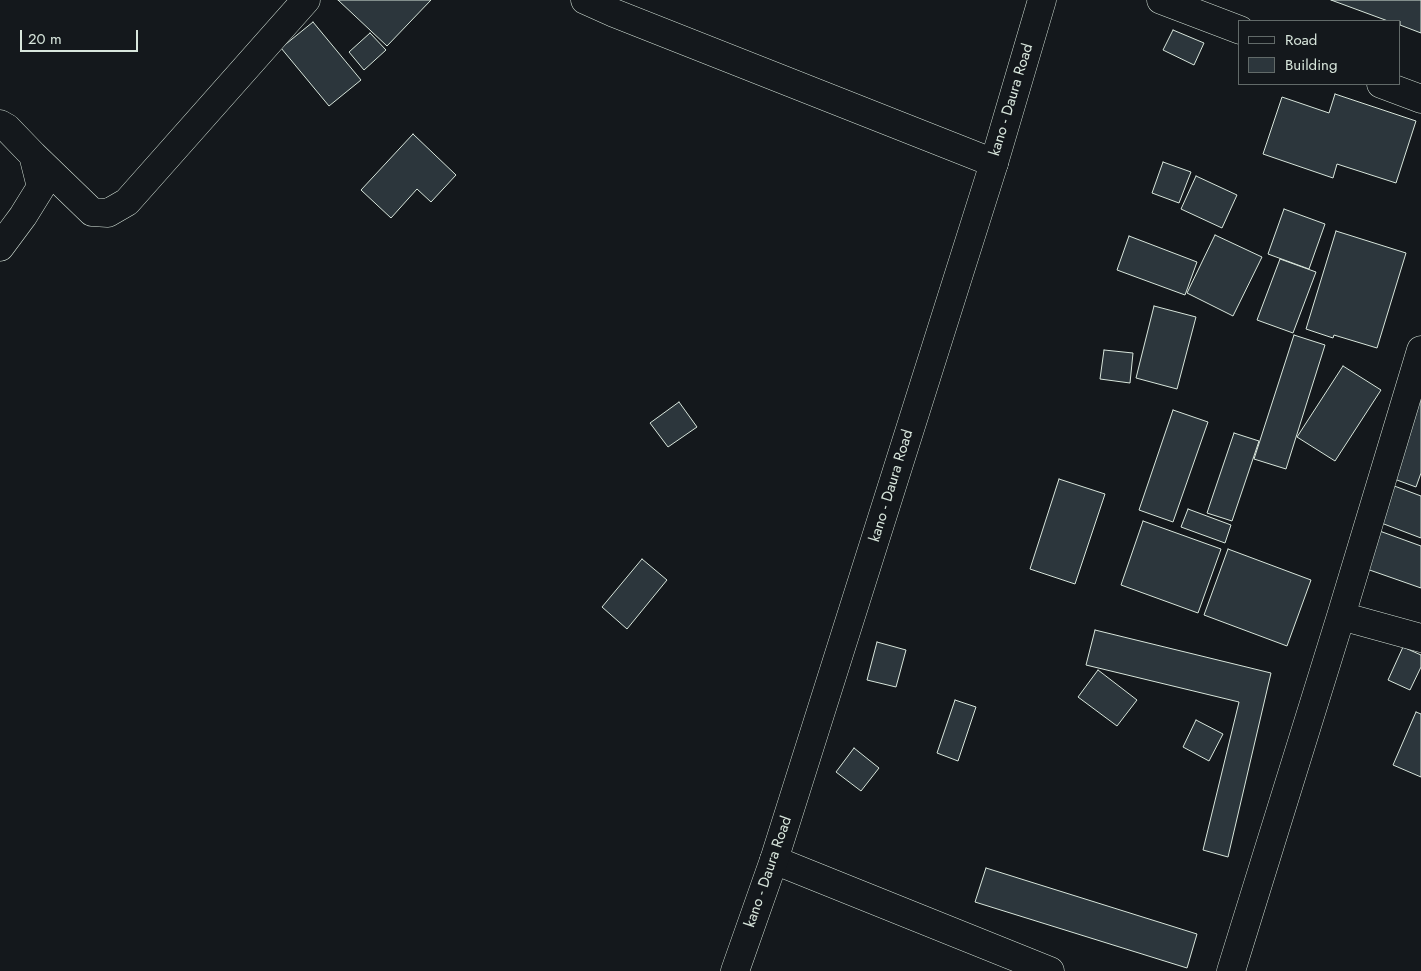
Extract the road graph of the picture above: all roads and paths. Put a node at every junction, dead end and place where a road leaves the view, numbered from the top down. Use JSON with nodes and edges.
{"nodes":[{"id":1,"x":306,"y":0,"type":"edge"},
{"id":2,"x":586,"y":0,"type":"edge"},
{"id":3,"x":1042,"y":0,"type":"edge"},
{"id":4,"x":1161,"y":0,"type":"edge"},
{"id":5,"x":617,"y":6,"type":"edge"},
{"id":6,"x":1238,"y":29,"type":"edge"},
{"id":7,"x":1384,"y":85,"type":"edge"},
{"id":8,"x":1421,"y":99,"type":"edge"},
{"id":9,"x":0,"y":124,"type":"edge"},
{"id":10,"x":33,"y":155,"type":"junction"},
{"id":11,"x":994,"y":163,"type":"junction"},
{"id":12,"x":0,"y":247,"type":"edge"},
{"id":13,"x":1418,"y":367,"type":"edge"},
{"id":14,"x":1341,"y":616,"type":"junction"},
{"id":15,"x":1421,"y":638,"type":"edge"},
{"id":16,"x":774,"y":860,"type":"junction"},
{"id":17,"x":735,"y":971,"type":"edge"},
{"id":18,"x":1050,"y":971,"type":"edge"},
{"id":19,"x":1231,"y":971,"type":"edge"}],
"edges":[{"from":1,"to":10,"type":"main road"},
{"from":2,"to":5,"type":"main road"},
{"from":3,"to":11,"type":"main road","name":"kano - Daura Road"},
{"from":4,"to":6,"type":"main road"},
{"from":5,"to":11,"type":"main road"},
{"from":7,"to":8,"type":"main road"},
{"from":9,"to":10,"type":"main road"},
{"from":10,"to":12,"type":"main road"},
{"from":11,"to":16,"type":"main road","name":"kano - Daura Road"},
{"from":13,"to":14,"type":"main road"},
{"from":14,"to":15,"type":"main road"},
{"from":14,"to":19,"type":"main road"},
{"from":16,"to":17,"type":"main road","name":"kano - Daura Road"},
{"from":16,"to":18,"type":"main road"}]}
